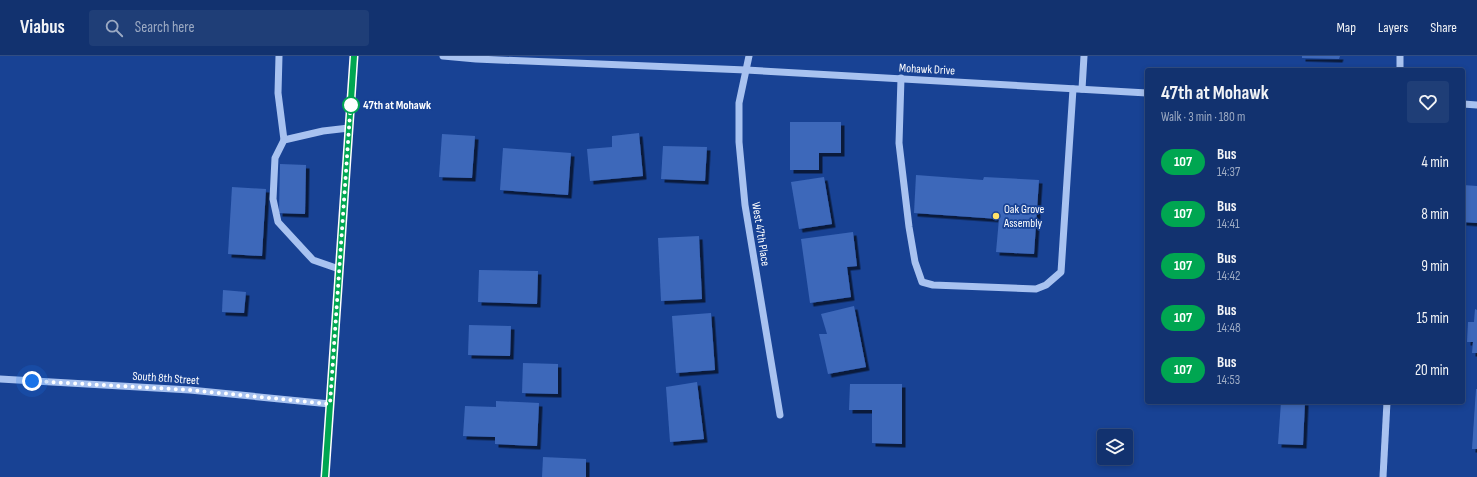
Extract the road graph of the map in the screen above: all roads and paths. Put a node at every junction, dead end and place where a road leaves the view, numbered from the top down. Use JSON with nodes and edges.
{"nodes":[{"id":1,"x":279,"y":56,"type":"edge"},
{"id":2,"x":354,"y":56,"type":"edge"},
{"id":3,"x":443,"y":56,"type":"edge"},
{"id":4,"x":749,"y":56,"type":"edge"},
{"id":5,"x":1084,"y":56,"type":"edge"},
{"id":6,"x":1400,"y":56,"type":"edge"},
{"id":7,"x":1400,"y":68,"type":"edge"},
{"id":8,"x":746,"y":70,"type":"junction"},
{"id":9,"x":901,"y":78,"type":"junction"},
{"id":10,"x":1073,"y":89,"type":"junction"},
{"id":11,"x":1082,"y":89,"type":"junction"},
{"id":12,"x":1145,"y":93,"type":"edge"},
{"id":13,"x":1465,"y":104,"type":"edge"},
{"id":14,"x":1477,"y":105,"type":"edge"},
{"id":15,"x":349,"y":128,"type":"junction"},
{"id":16,"x":284,"y":140,"type":"junction"},
{"id":17,"x":340,"y":270,"type":"junction"},
{"id":18,"x":0,"y":379,"type":"edge"},
{"id":19,"x":330,"y":404,"type":"junction"},
{"id":20,"x":1387,"y":404,"type":"edge"},
{"id":21,"x":780,"y":415,"type":"dead end"},
{"id":22,"x":325,"y":477,"type":"edge"},
{"id":23,"x":1383,"y":477,"type":"edge"}],
"edges":[{"from":1,"to":16,"type":"street"},
{"from":2,"to":15,"type":"street"},
{"from":3,"to":8,"type":"street","name":"Mohawk Drive"},
{"from":4,"to":8,"type":"street","name":"West 47th Place"},
{"from":5,"to":11,"type":"street"},
{"from":6,"to":7,"type":"street"},
{"from":8,"to":9,"type":"street","name":"Mohawk Drive"},
{"from":8,"to":21,"type":"street","name":"West 47th Place"},
{"from":9,"to":10,"type":"street","name":"Mohawk Drive"},
{"from":9,"to":10,"type":"street"},
{"from":10,"to":11,"type":"street","name":"Mohawk Drive"},
{"from":11,"to":12,"type":"street","name":"Mohawk Drive"},
{"from":13,"to":14,"type":"street"},
{"from":15,"to":16,"type":"street"},
{"from":15,"to":17,"type":"street"},
{"from":16,"to":17,"type":"street"},
{"from":17,"to":19,"type":"street"},
{"from":18,"to":19,"type":"street","name":"South 8th Street"},
{"from":19,"to":22,"type":"street"},
{"from":20,"to":23,"type":"street"}]}
